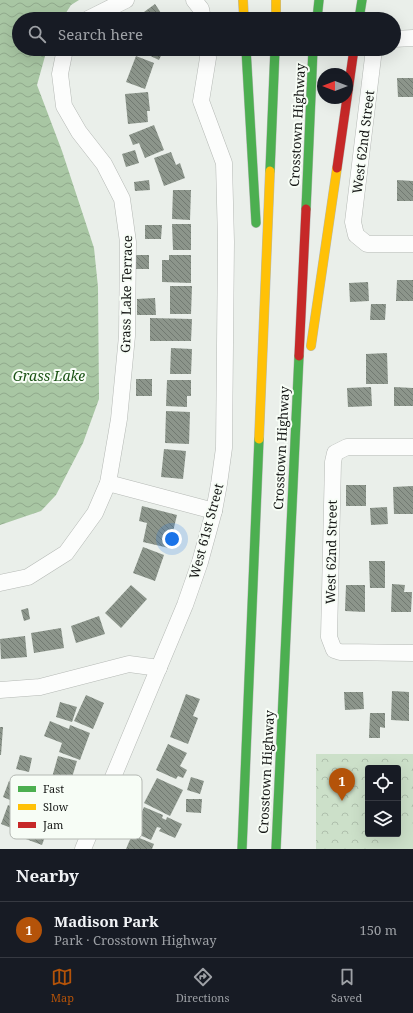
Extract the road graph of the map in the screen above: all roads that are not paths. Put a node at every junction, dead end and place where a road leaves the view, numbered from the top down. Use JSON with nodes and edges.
{"nodes":[{"id":1,"x":126,"y":0,"type":"edge"},
{"id":2,"x":194,"y":0,"type":"edge"},
{"id":3,"x":243,"y":0,"type":"edge"},
{"id":4,"x":276,"y":0,"type":"edge"},
{"id":5,"x":319,"y":0,"type":"edge"},
{"id":6,"x":362,"y":0,"type":"edge"},
{"id":7,"x":102,"y":12,"type":"edge"},
{"id":8,"x":202,"y":12,"type":"edge"},
{"id":9,"x":244,"y":12,"type":"edge"},
{"id":10,"x":276,"y":12,"type":"edge"},
{"id":11,"x":318,"y":12,"type":"edge"},
{"id":12,"x":360,"y":12,"type":"edge"},
{"id":13,"x":413,"y":38,"type":"edge"},
{"id":14,"x":401,"y":39,"type":"edge"},
{"id":15,"x":64,"y":56,"type":"edge"},
{"id":16,"x":208,"y":56,"type":"edge"},
{"id":17,"x":246,"y":56,"type":"edge"},
{"id":18,"x":275,"y":56,"type":"edge"},
{"id":19,"x":314,"y":56,"type":"edge"},
{"id":20,"x":353,"y":56,"type":"edge"},
{"id":21,"x":373,"y":56,"type":"edge"},
{"id":22,"x":413,"y":244,"type":"edge"},
{"id":23,"x":311,"y":352,"type":"dead end"},
{"id":24,"x":264,"y":353,"type":"junction"},
{"id":25,"x":308,"y":368,"type":"dead end"},
{"id":26,"x":413,"y":447,"type":"edge"},
{"id":27,"x":293,"y":476,"type":"junction"},
{"id":28,"x":108,"y":483,"type":"junction"},
{"id":29,"x":214,"y":511,"type":"junction"},
{"id":30,"x":0,"y":583,"type":"edge"},
{"id":31,"x":413,"y":653,"type":"edge"},
{"id":32,"x":159,"y":668,"type":"junction"},
{"id":33,"x":0,"y":690,"type":"edge"},
{"id":34,"x":114,"y":775,"type":"edge"},
{"id":35,"x":87,"y":839,"type":"edge"},
{"id":36,"x":83,"y":849,"type":"edge"},
{"id":37,"x":242,"y":849,"type":"edge"},
{"id":38,"x":276,"y":849,"type":"edge"}],
"edges":[{"from":1,"to":7,"type":"street"},
{"from":2,"to":8,"type":"street"},
{"from":3,"to":9,"type":"highway"},
{"from":4,"to":10,"type":"highway"},
{"from":5,"to":11,"type":"highway"},
{"from":6,"to":12,"type":"highway"},
{"from":13,"to":14,"type":"street"},
{"from":15,"to":28,"type":"street","name":"Grass Lake Terrace"},
{"from":16,"to":29,"type":"street","name":"West 61st Street"},
{"from":17,"to":24,"type":"highway"},
{"from":18,"to":24,"type":"highway","name":"Crosstown Highway"},
{"from":19,"to":27,"type":"highway","name":"Crosstown Highway"},
{"from":20,"to":23,"type":"highway"},
{"from":21,"to":22,"type":"street","name":"West 62nd Street"},
{"from":24,"to":37,"type":"highway","name":"Crosstown Highway"},
{"from":25,"to":27,"type":"highway"},
{"from":26,"to":31,"type":"street","name":"West 62nd Street"},
{"from":27,"to":38,"type":"highway","name":"Crosstown Highway"},
{"from":28,"to":29,"type":"street"},
{"from":28,"to":30,"type":"street","name":"Grass Lake Terrace"},
{"from":29,"to":32,"type":"street","name":"West 61st Street"},
{"from":32,"to":33,"type":"street"},
{"from":32,"to":34,"type":"street","name":"West 61st Street"},
{"from":35,"to":36,"type":"street","name":"West 61st Street"}]}
